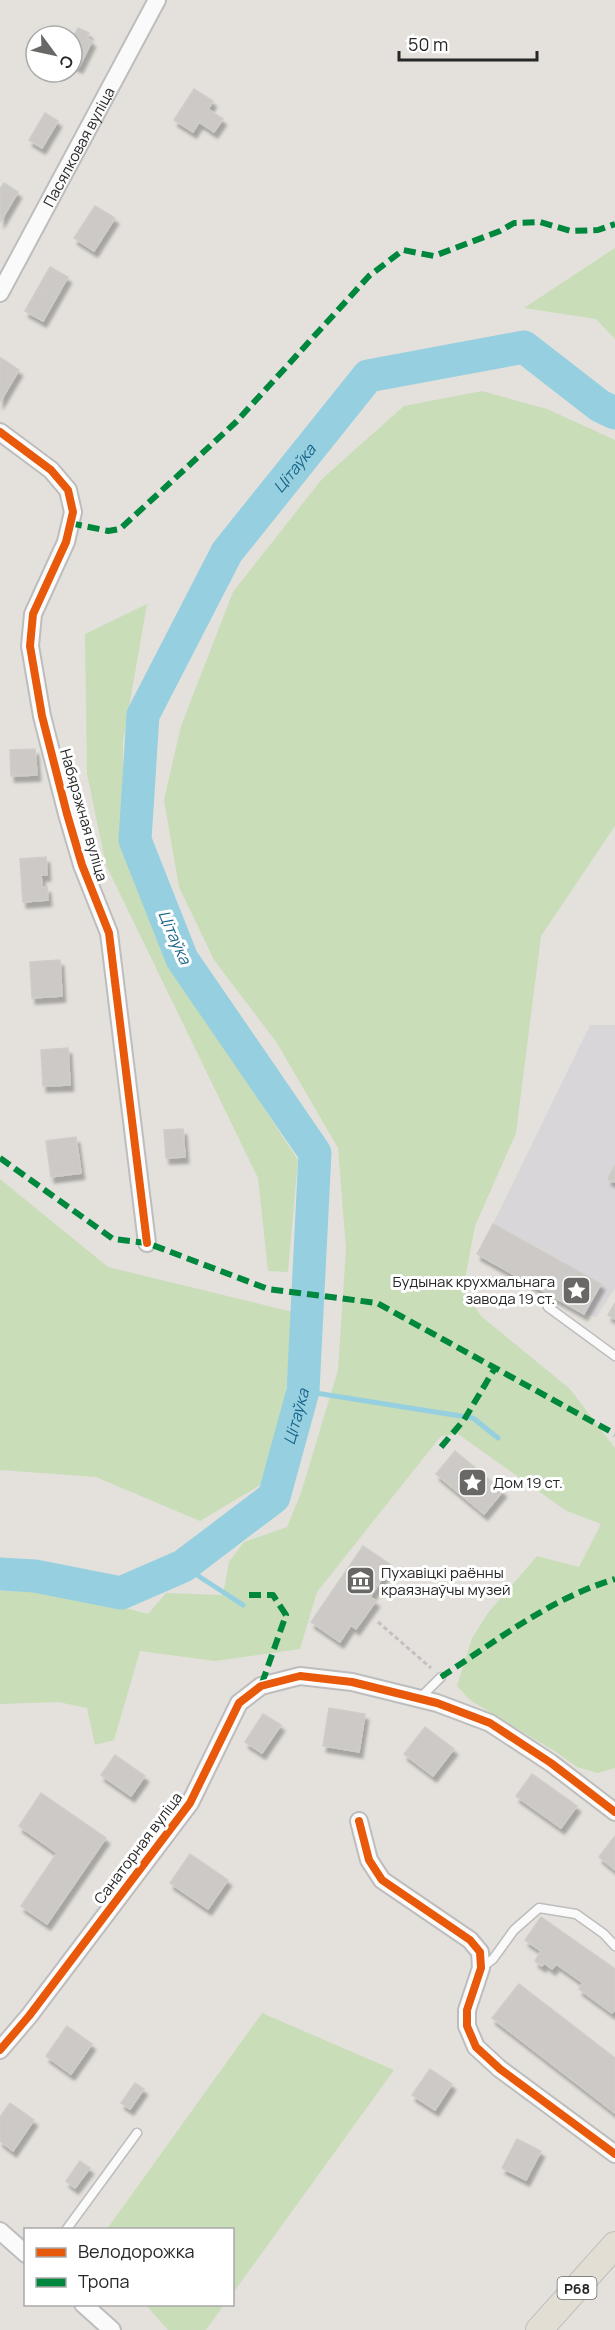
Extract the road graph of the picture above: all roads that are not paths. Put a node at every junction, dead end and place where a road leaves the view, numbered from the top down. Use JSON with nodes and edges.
{"nodes":[{"id":1,"x":157,"y":0,"type":"edge"},
{"id":2,"x":0,"y":293,"type":"edge"},
{"id":3,"x":0,"y":432,"type":"edge"},
{"id":4,"x":147,"y":1243,"type":"dead end"},
{"id":5,"x":548,"y":1307,"type":"dead end"},
{"id":6,"x":615,"y":1356,"type":"edge"},
{"id":7,"x":441,"y":1677,"type":"road end"},
{"id":8,"x":419,"y":1698,"type":"junction"},
{"id":9,"x":614,"y":1807,"type":"edge"},
{"id":10,"x":359,"y":1821,"type":"dead end"},
{"id":11,"x":615,"y":1946,"type":"edge"},
{"id":12,"x":481,"y":1968,"type":"junction"},
{"id":13,"x":0,"y":2050,"type":"edge"},
{"id":14,"x":137,"y":2133,"type":"dead end"},
{"id":15,"x":615,"y":2154,"type":"edge"},
{"id":16,"x":67,"y":2228,"type":"edge"},
{"id":17,"x":0,"y":2231,"type":"edge"},
{"id":18,"x":615,"y":2245,"type":"edge"},
{"id":19,"x":24,"y":2252,"type":"edge"},
{"id":20,"x":85,"y":2306,"type":"edge"},
{"id":21,"x":112,"y":2330,"type":"edge"},
{"id":22,"x":539,"y":2330,"type":"edge"}],
"edges":[{"from":1,"to":2,"type":"street","name":"Пасялковая вуліца"},
{"from":3,"to":4,"type":"street","name":"Набярэжная вуліца"},
{"from":5,"to":6,"type":"lane"},
{"from":7,"to":8,"type":"lane"},
{"from":8,"to":9,"type":"street","name":"Санаторная вуліца"},
{"from":8,"to":13,"type":"street","name":"Санаторная вуліца"},
{"from":10,"to":12,"type":"street"},
{"from":11,"to":12,"type":"lane"},
{"from":12,"to":15,"type":"street"},
{"from":14,"to":16,"type":"lane"},
{"from":17,"to":19,"type":"street"},
{"from":18,"to":22,"type":"main road","number":"Р68"},
{"from":20,"to":21,"type":"street"}]}
